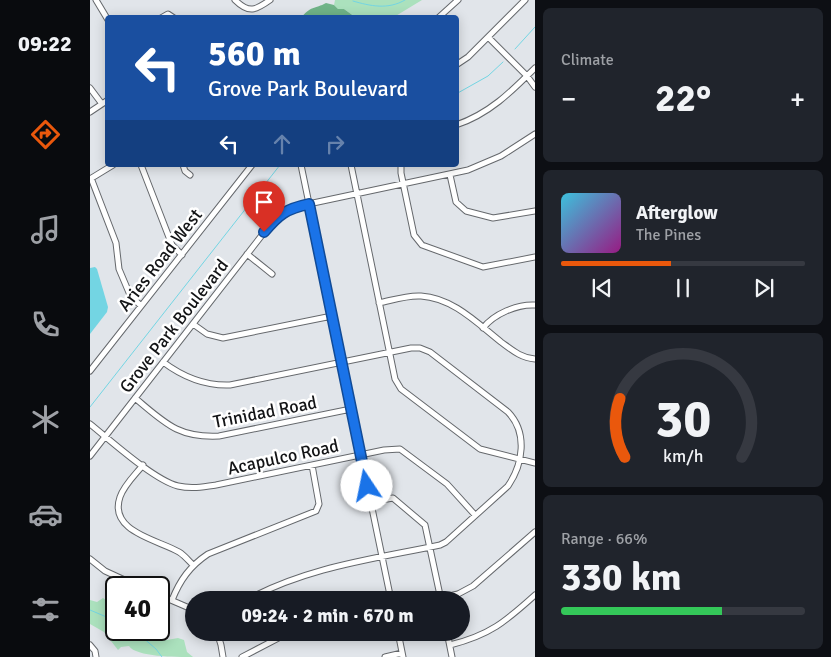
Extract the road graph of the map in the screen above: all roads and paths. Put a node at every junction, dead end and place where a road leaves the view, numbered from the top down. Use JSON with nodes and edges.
{"nodes":[{"id":1,"x":96,"y":0,"type":"edge"},
{"id":2,"x":235,"y":0,"type":"edge"},
{"id":3,"x":270,"y":0,"type":"edge"},
{"id":4,"x":458,"y":0,"type":"edge"},
{"id":5,"x":525,"y":0,"type":"edge"},
{"id":6,"x":105,"y":15,"type":"edge"},
{"id":7,"x":441,"y":15,"type":"edge"},
{"id":8,"x":488,"y":37,"type":"junction"},
{"id":9,"x":459,"y":63,"type":"edge"},
{"id":10,"x":535,"y":68,"type":"edge"},
{"id":11,"x":527,"y":76,"type":"junction"},
{"id":12,"x":535,"y":87,"type":"edge"},
{"id":13,"x":90,"y":88,"type":"edge"},
{"id":14,"x":105,"y":102,"type":"edge"},
{"id":15,"x":102,"y":104,"type":"junction"},
{"id":16,"x":90,"y":112,"type":"edge"},
{"id":17,"x":459,"y":124,"type":"edge"},
{"id":18,"x":535,"y":134,"type":"edge"},
{"id":19,"x":110,"y":167,"type":"edge"},
{"id":20,"x":142,"y":167,"type":"edge"},
{"id":21,"x":184,"y":167,"type":"edge"},
{"id":22,"x":250,"y":167,"type":"edge"},
{"id":23,"x":301,"y":167,"type":"edge"},
{"id":24,"x":351,"y":167,"type":"edge"},
{"id":25,"x":401,"y":167,"type":"edge"},
{"id":26,"x":450,"y":174,"type":"junction"},
{"id":27,"x":190,"y":175,"type":"dead end"},
{"id":28,"x":91,"y":178,"type":"edge"},
{"id":29,"x":403,"y":184,"type":"junction"},
{"id":30,"x":356,"y":194,"type":"junction"},
{"id":31,"x":309,"y":204,"type":"junction"},
{"id":32,"x":535,"y":211,"type":"edge"},
{"id":33,"x":247,"y":254,"type":"junction"},
{"id":34,"x":182,"y":255,"type":"junction"},
{"id":35,"x":535,"y":257,"type":"edge"},
{"id":36,"x":272,"y":274,"type":"dead end"},
{"id":37,"x":379,"y":302,"type":"junction"},
{"id":38,"x":535,"y":305,"type":"edge"},
{"id":39,"x":141,"y":306,"type":"junction"},
{"id":40,"x":332,"y":316,"type":"junction"},
{"id":41,"x":193,"y":324,"type":"junction"},
{"id":42,"x":483,"y":328,"type":"junction"},
{"id":43,"x":390,"y":352,"type":"junction"},
{"id":44,"x":535,"y":359,"type":"edge"},
{"id":45,"x":163,"y":362,"type":"junction"},
{"id":46,"x":342,"y":362,"type":"junction"},
{"id":47,"x":90,"y":371,"type":"edge"},
{"id":48,"x":135,"y":398,"type":"junction"},
{"id":49,"x":351,"y":409,"type":"junction"},
{"id":50,"x":90,"y":424,"type":"edge"},
{"id":51,"x":106,"y":436,"type":"junction"},
{"id":52,"x":361,"y":455,"type":"junction"},
{"id":53,"x":90,"y":456,"type":"edge"},
{"id":54,"x":519,"y":460,"type":"junction"},
{"id":55,"x":535,"y":463,"type":"edge"},
{"id":56,"x":143,"y":465,"type":"junction"},
{"id":57,"x":312,"y":465,"type":"junction"},
{"id":58,"x":370,"y":502,"type":"junction"},
{"id":59,"x":475,"y":515,"type":"junction"},
{"id":60,"x":535,"y":532,"type":"edge"},
{"id":61,"x":430,"y":547,"type":"junction"},
{"id":62,"x":382,"y":557,"type":"junction"},
{"id":63,"x":90,"y":559,"type":"edge"},
{"id":64,"x":193,"y":565,"type":"junction"},
{"id":65,"x":115,"y":576,"type":"edge"},
{"id":66,"x":268,"y":591,"type":"edge"},
{"id":67,"x":389,"y":591,"type":"edge"},
{"id":68,"x":439,"y":591,"type":"edge"},
{"id":69,"x":464,"y":591,"type":"edge"},
{"id":70,"x":535,"y":595,"type":"edge"},
{"id":71,"x":172,"y":600,"type":"joint"},
{"id":72,"x":185,"y":606,"type":"edge"},
{"id":73,"x":220,"y":641,"type":"edge"},
{"id":74,"x":273,"y":641,"type":"edge"},
{"id":75,"x":400,"y":641,"type":"edge"},
{"id":76,"x":449,"y":641,"type":"edge"},
{"id":77,"x":90,"y":645,"type":"edge"},
{"id":78,"x":450,"y":645,"type":"junction"},
{"id":79,"x":402,"y":655,"type":"edge"},
{"id":80,"x":96,"y":657,"type":"edge"},
{"id":81,"x":223,"y":657,"type":"edge"},
{"id":82,"x":242,"y":657,"type":"edge"},
{"id":83,"x":384,"y":657,"type":"edge"},
{"id":84,"x":452,"y":657,"type":"edge"}],
"edges":[{"from":1,"to":6,"type":"street"},
{"from":2,"to":3,"type":"street"},
{"from":4,"to":7,"type":"street"},
{"from":5,"to":8,"type":"street"},
{"from":8,"to":9,"type":"street"},
{"from":8,"to":11,"type":"street"},
{"from":10,"to":11,"type":"street"},
{"from":11,"to":12,"type":"street"},
{"from":11,"to":17,"type":"street"},
{"from":13,"to":15,"type":"street"},
{"from":14,"to":15,"type":"street"},
{"from":15,"to":16,"type":"street"},
{"from":18,"to":26,"type":"street","name":"Grove Park Boulevard"},
{"from":19,"to":28,"type":"street"},
{"from":20,"to":34,"type":"street"},
{"from":21,"to":27,"type":"street"},
{"from":22,"to":34,"type":"street","name":"Aries Road West"},
{"from":23,"to":31,"type":"street"},
{"from":24,"to":30,"type":"street"},
{"from":25,"to":29,"type":"street"},
{"from":26,"to":29,"type":"street","name":"Grove Park Boulevard"},
{"from":26,"to":32,"type":"street"},
{"from":28,"to":39,"type":"street"},
{"from":29,"to":30,"type":"street","name":"Grove Park Boulevard"},
{"from":29,"to":35,"type":"street"},
{"from":30,"to":31,"type":"street","name":"Grove Park Boulevard"},
{"from":30,"to":37,"type":"street"},
{"from":31,"to":33,"type":"street","name":"Grove Park Boulevard"},
{"from":31,"to":40,"type":"street"},
{"from":33,"to":36,"type":"street"},
{"from":33,"to":41,"type":"street","name":"Grove Park Boulevard"},
{"from":34,"to":39,"type":"street","name":"Aries Road West"},
{"from":37,"to":42,"type":"street"},
{"from":37,"to":43,"type":"street"},
{"from":38,"to":42,"type":"street"},
{"from":39,"to":47,"type":"street","name":"Aries Road West"},
{"from":40,"to":41,"type":"street"},
{"from":40,"to":46,"type":"street"},
{"from":41,"to":45,"type":"street","name":"Grove Park Boulevard"},
{"from":42,"to":44,"type":"street"},
{"from":43,"to":46,"type":"street"},
{"from":43,"to":54,"type":"street"},
{"from":43,"to":54,"type":"street"},
{"from":45,"to":46,"type":"street"},
{"from":45,"to":48,"type":"street","name":"Grove Park Boulevard"},
{"from":46,"to":49,"type":"street"},
{"from":48,"to":49,"type":"street","name":"Trinidad Road"},
{"from":48,"to":51,"type":"street","name":"Grove Park Boulevard"},
{"from":49,"to":52,"type":"street"},
{"from":50,"to":51,"type":"street","name":"Acapulco Road"},
{"from":51,"to":53,"type":"street","name":"Grove Park Boulevard"},
{"from":51,"to":56,"type":"street","name":"Acapulco Road"},
{"from":52,"to":57,"type":"street","name":"Acapulco Road"},
{"from":52,"to":58,"type":"street"},
{"from":52,"to":59,"type":"street","name":"Acapulco Road"},
{"from":54,"to":55,"type":"street"},
{"from":54,"to":59,"type":"street"},
{"from":56,"to":57,"type":"street","name":"Acapulco Road"},
{"from":56,"to":64,"type":"street"},
{"from":57,"to":64,"type":"street"},
{"from":58,"to":61,"type":"street"},
{"from":58,"to":62,"type":"street"},
{"from":59,"to":61,"type":"street"},
{"from":60,"to":69,"type":"street"},
{"from":61,"to":62,"type":"street"},
{"from":61,"to":68,"type":"street"},
{"from":62,"to":66,"type":"street"},
{"from":62,"to":67,"type":"street"},
{"from":63,"to":65,"type":"street"},
{"from":64,"to":71,"type":"street"},
{"from":70,"to":78,"type":"street"},
{"from":71,"to":72,"type":"street"},
{"from":73,"to":81,"type":"street"},
{"from":74,"to":82,"type":"street"},
{"from":75,"to":79,"type":"street"},
{"from":76,"to":78,"type":"street"},
{"from":77,"to":80,"type":"street"},
{"from":78,"to":84,"type":"street"},
{"from":79,"to":83,"type":"street"}]}
